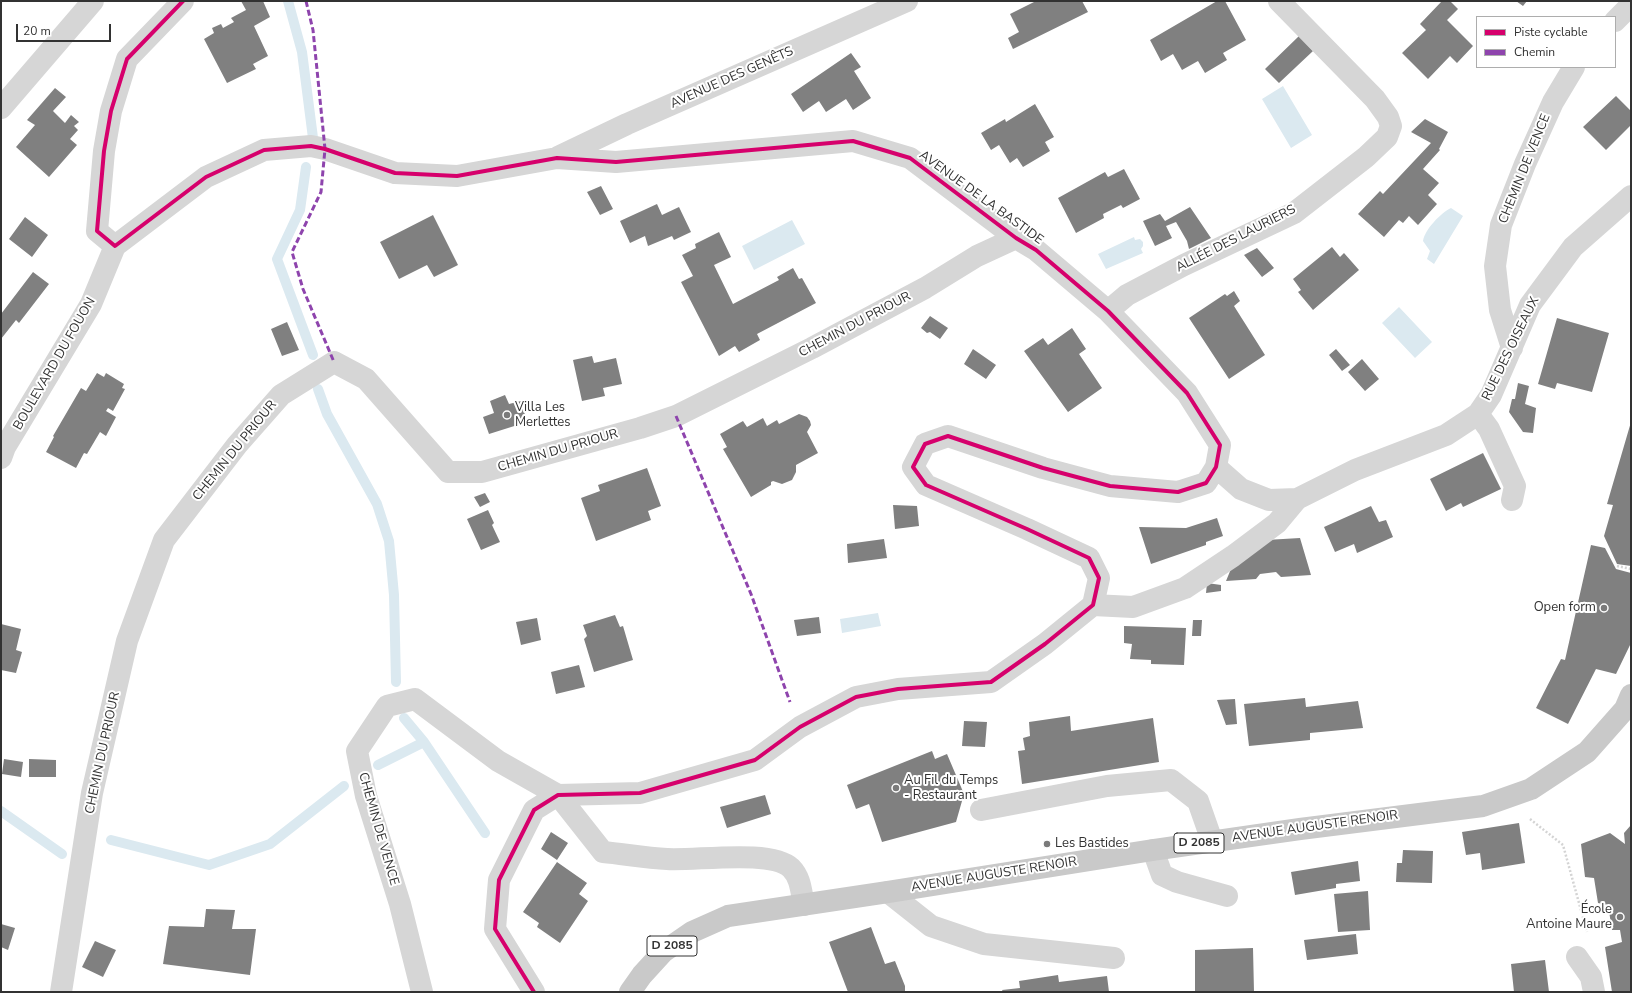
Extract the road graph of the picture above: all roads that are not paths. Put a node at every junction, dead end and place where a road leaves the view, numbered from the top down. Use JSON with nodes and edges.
{"nodes":[{"id":1,"x":93,"y":1,"type":"edge"},
{"id":2,"x":183,"y":1,"type":"edge"},
{"id":3,"x":907,"y":1,"type":"edge"},
{"id":4,"x":1279,"y":1,"type":"edge"},
{"id":5,"x":1573,"y":68,"type":"edge"},
{"id":6,"x":1,"y":108,"type":"edge"},
{"id":7,"x":557,"y":158,"type":"junction"},
{"id":8,"x":1631,"y":196,"type":"edge"},
{"id":9,"x":1016,"y":238,"type":"junction"},
{"id":10,"x":115,"y":246,"type":"junction"},
{"id":11,"x":1108,"y":311,"type":"junction"},
{"id":12,"x":1512,"y":348,"type":"junction"},
{"id":13,"x":1478,"y":414,"type":"junction"},
{"id":14,"x":1,"y":458,"type":"edge"},
{"id":15,"x":1216,"y":467,"type":"junction"},
{"id":16,"x":1296,"y":499,"type":"junction"},
{"id":17,"x":1512,"y":500,"type":"dead end"},
{"id":18,"x":1092,"y":605,"type":"junction"},
{"id":19,"x":1631,"y":695,"type":"edge"},
{"id":20,"x":558,"y":795,"type":"junction"},
{"id":21,"x":981,"y":810,"type":"dead end"},
{"id":22,"x":1212,"y":841,"type":"junction"},
{"id":23,"x":1154,"y":850,"type":"junction"},
{"id":24,"x":888,"y":892,"type":"junction"},
{"id":25,"x":1227,"y":896,"type":"dead end"},
{"id":26,"x":804,"y":905,"type":"junction"},
{"id":27,"x":1576,"y":957,"type":"dead end"},
{"id":28,"x":1114,"y":958,"type":"dead end"},
{"id":29,"x":1593,"y":984,"type":"edge"},
{"id":30,"x":61,"y":992,"type":"edge"},
{"id":31,"x":422,"y":992,"type":"edge"},
{"id":32,"x":534,"y":992,"type":"edge"},
{"id":33,"x":630,"y":992,"type":"edge"}],
"edges":[{"from":1,"to":6,"type":"street"},
{"from":2,"to":10,"type":"street"},
{"from":3,"to":7,"type":"street","name":"AVENUE DES GENÊTS"},
{"from":4,"to":11,"type":"street","name":"ALLÉE DES LAURIERS"},
{"from":5,"to":12,"type":"street","name":"CHEMIN DE VENCE"},
{"from":7,"to":9,"type":"street","name":"AVENUE DE LA BASTIDE"},
{"from":7,"to":10,"type":"street","name":"AVENUE DE LA BASTIDE"},
{"from":8,"to":12,"type":"street","name":"RUE DES OISEAUX"},
{"from":9,"to":11,"type":"street","name":"AVENUE DE LA BASTIDE"},
{"from":9,"to":30,"type":"street","name":"CHEMIN DU PRIOUR"},
{"from":10,"to":14,"type":"street","name":"BOULEVARD DU FOUON"},
{"from":11,"to":15,"type":"street","name":"AVENUE DE LA BASTIDE"},
{"from":12,"to":13,"type":"street","name":"RUE DES OISEAUX"},
{"from":13,"to":16,"type":"street","name":"RUE DES OISEAUX"},
{"from":13,"to":17,"type":"street"},
{"from":15,"to":16,"type":"street","name":"RUE DES OISEAUX"},
{"from":15,"to":18,"type":"street","name":"AVENUE DE LA BASTIDE"},
{"from":16,"to":18,"type":"street"},
{"from":18,"to":20,"type":"street"},
{"from":19,"to":22,"type":"main road","name":"AVENUE AUGUSTE RENOIR","number":"D 2085"},
{"from":20,"to":26,"type":"street"},
{"from":20,"to":31,"type":"street","name":"CHEMIN DE VENCE"},
{"from":20,"to":32,"type":"street"},
{"from":21,"to":22,"type":"street"},
{"from":22,"to":23,"type":"main road","name":"AVENUE AUGUSTE RENOIR","number":"D 2085"},
{"from":23,"to":24,"type":"main road","name":"AVENUE AUGUSTE RENOIR","number":"D 2085"},
{"from":23,"to":25,"type":"street"},
{"from":24,"to":26,"type":"main road","name":"AVENUE AUGUSTE RENOIR","number":"D 2085"},
{"from":24,"to":28,"type":"street"},
{"from":26,"to":33,"type":"main road","name":"AVENUE AUGUSTE RENOIR","number":"D 2085"},
{"from":27,"to":29,"type":"street"}]}
